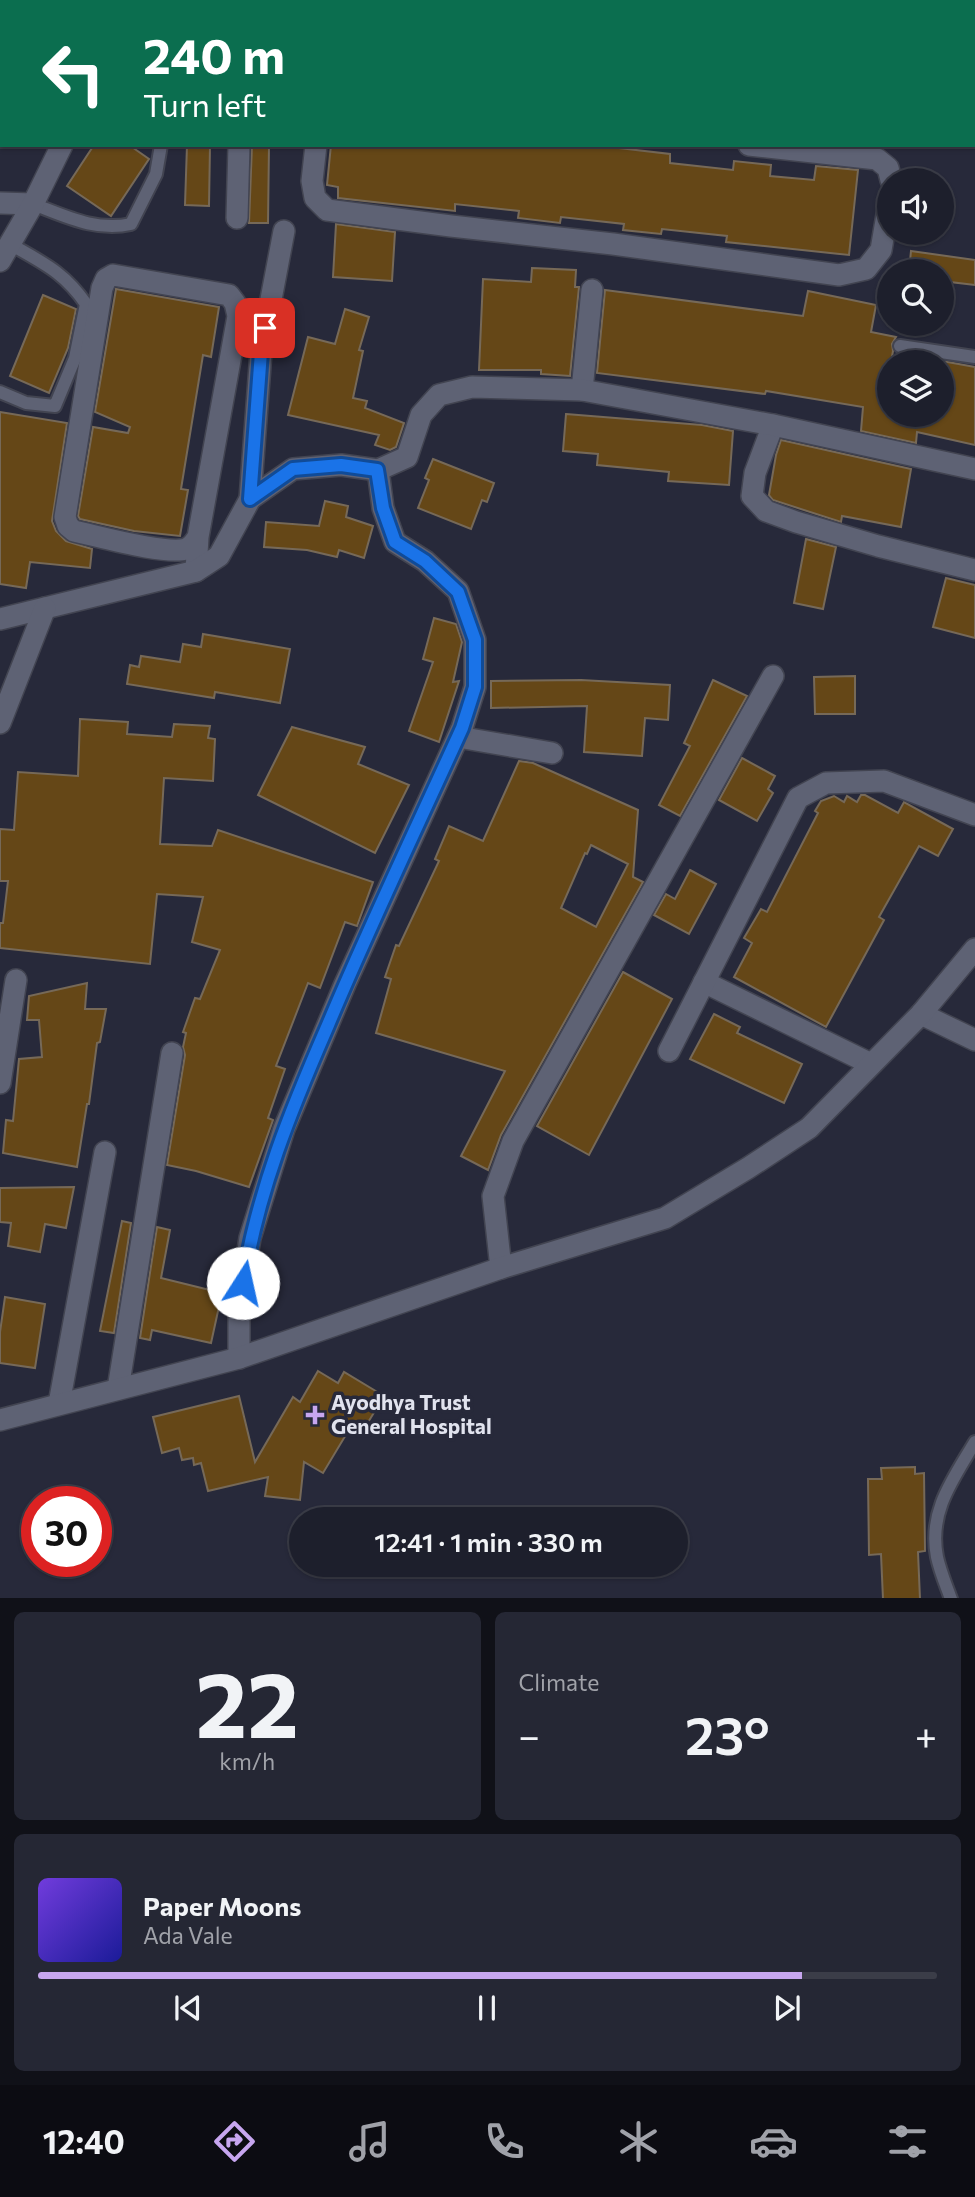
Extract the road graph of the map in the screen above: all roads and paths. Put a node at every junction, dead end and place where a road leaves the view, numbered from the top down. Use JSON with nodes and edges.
{"nodes":[{"id":1,"x":61,"y":147,"type":"edge"},
{"id":2,"x":161,"y":147,"type":"edge"},
{"id":3,"x":239,"y":147,"type":"edge"},
{"id":4,"x":316,"y":147,"type":"edge"},
{"id":5,"x":767,"y":147,"type":"edge"},
{"id":6,"x":887,"y":168,"type":"edge"},
{"id":7,"x":0,"y":202,"type":"edge"},
{"id":8,"x":33,"y":204,"type":"junction"},
{"id":9,"x":237,"y":218,"type":"dead end"},
{"id":10,"x":284,"y":231,"type":"dead end"},
{"id":11,"x":882,"y":245,"type":"edge"},
{"id":12,"x":5,"y":253,"type":"edge"},
{"id":13,"x":592,"y":290,"type":"dead end"},
{"id":14,"x":901,"y":346,"type":"dead end"},
{"id":15,"x":975,"y":357,"type":"edge"},
{"id":16,"x":582,"y":390,"type":"junction"},
{"id":17,"x":0,"y":392,"type":"edge"},
{"id":18,"x":773,"y":425,"type":"junction"},
{"id":19,"x":975,"y":468,"type":"edge"},
{"id":20,"x":377,"y":470,"type":"junction"},
{"id":21,"x":250,"y":499,"type":"junction"},
{"id":22,"x":198,"y":537,"type":"junction"},
{"id":23,"x":975,"y":570,"type":"edge"},
{"id":24,"x":196,"y":571,"type":"junction"},
{"id":25,"x":45,"y":608,"type":"junction"},
{"id":26,"x":0,"y":619,"type":"edge"},
{"id":27,"x":773,"y":676,"type":"dead end"},
{"id":28,"x":0,"y":723,"type":"edge"},
{"id":29,"x":458,"y":737,"type":"junction"},
{"id":30,"x":552,"y":753,"type":"dead end"},
{"id":31,"x":975,"y":815,"type":"edge"},
{"id":32,"x":975,"y":949,"type":"edge"},
{"id":33,"x":16,"y":980,"type":"dead end"},
{"id":34,"x":704,"y":982,"type":"junction"},
{"id":35,"x":920,"y":1014,"type":"junction"},
{"id":36,"x":975,"y":1040,"type":"edge"},
{"id":37,"x":669,"y":1051,"type":"dead end"},
{"id":38,"x":172,"y":1053,"type":"dead end"},
{"id":39,"x":871,"y":1063,"type":"junction"},
{"id":40,"x":0,"y":1083,"type":"edge"},
{"id":41,"x":105,"y":1152,"type":"dead end"},
{"id":42,"x":500,"y":1268,"type":"junction"},
{"id":43,"x":239,"y":1358,"type":"junction"},
{"id":44,"x":118,"y":1389,"type":"junction"},
{"id":45,"x":60,"y":1404,"type":"junction"},
{"id":46,"x":0,"y":1420,"type":"edge"},
{"id":47,"x":975,"y":1442,"type":"edge"},
{"id":48,"x":951,"y":1598,"type":"edge"}],
"edges":[{"from":1,"to":8,"type":"street"},
{"from":2,"to":8,"type":"lane"},
{"from":3,"to":9,"type":"street"},
{"from":4,"to":11,"type":"street"},
{"from":5,"to":6,"type":"street"},
{"from":7,"to":8,"type":"street"},
{"from":8,"to":12,"type":"street"},
{"from":10,"to":21,"type":"street"},
{"from":12,"to":17,"type":"lane"},
{"from":13,"to":16,"type":"street"},
{"from":14,"to":15,"type":"lane"},
{"from":16,"to":18,"type":"street"},
{"from":16,"to":20,"type":"street"},
{"from":18,"to":19,"type":"street"},
{"from":18,"to":23,"type":"street"},
{"from":20,"to":21,"type":"street"},
{"from":20,"to":29,"type":"street"},
{"from":21,"to":24,"type":"street"},
{"from":22,"to":22,"type":"street"},
{"from":22,"to":24,"type":"street"},
{"from":24,"to":25,"type":"street"},
{"from":25,"to":26,"type":"street"},
{"from":25,"to":28,"type":"street"},
{"from":27,"to":42,"type":"street"},
{"from":29,"to":30,"type":"street"},
{"from":29,"to":43,"type":"street"},
{"from":31,"to":34,"type":"street"},
{"from":32,"to":35,"type":"street"},
{"from":33,"to":40,"type":"street"},
{"from":34,"to":37,"type":"street"},
{"from":34,"to":39,"type":"street"},
{"from":35,"to":36,"type":"street"},
{"from":35,"to":39,"type":"street"},
{"from":38,"to":44,"type":"street"},
{"from":39,"to":42,"type":"street"},
{"from":41,"to":45,"type":"street"},
{"from":42,"to":43,"type":"street"},
{"from":43,"to":44,"type":"street"},
{"from":44,"to":45,"type":"street"},
{"from":45,"to":46,"type":"street"},
{"from":47,"to":48,"type":"lane"}]}
